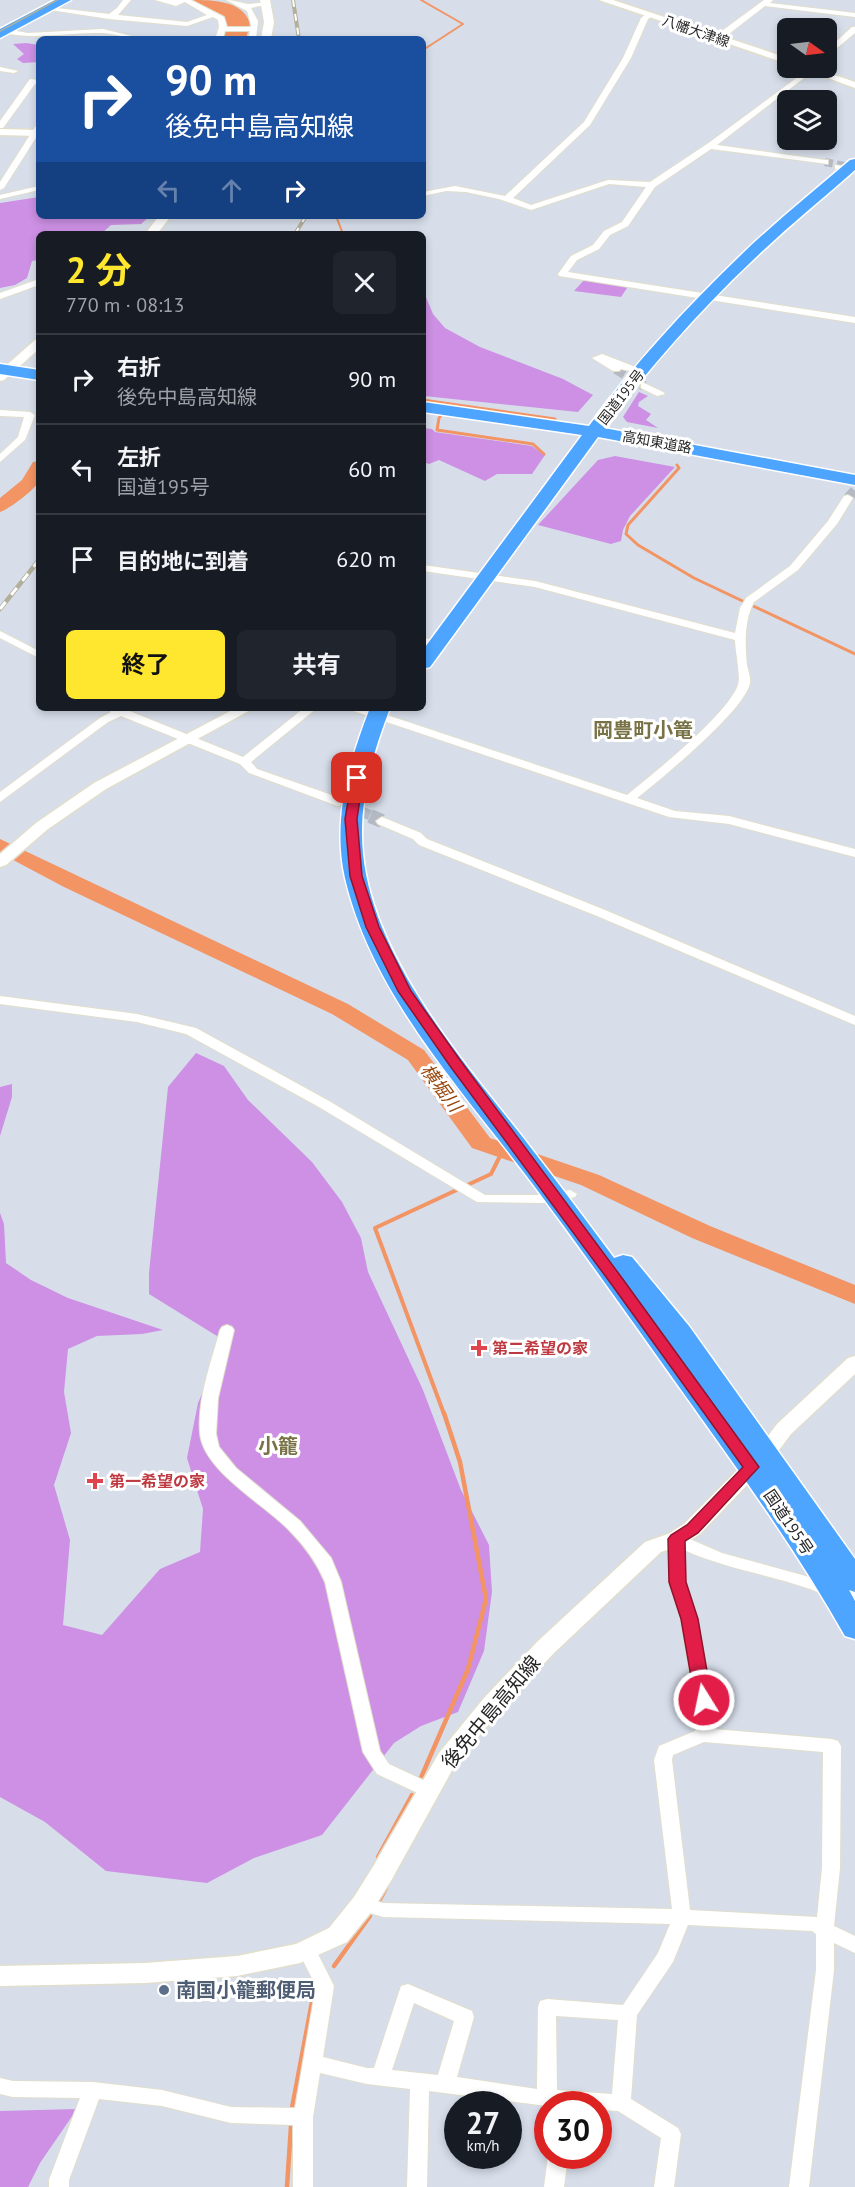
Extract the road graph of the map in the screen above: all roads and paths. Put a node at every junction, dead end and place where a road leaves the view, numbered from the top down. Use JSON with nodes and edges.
{"nodes":[{"id":1,"x":65,"y":0,"type":"edge"},
{"id":2,"x":127,"y":0,"type":"edge"},
{"id":3,"x":159,"y":0,"type":"edge"},
{"id":4,"x":184,"y":0,"type":"edge"},
{"id":5,"x":230,"y":0,"type":"edge"},
{"id":6,"x":604,"y":0,"type":"edge"},
{"id":7,"x":265,"y":2,"type":"edge"},
{"id":8,"x":767,"y":2,"type":"edge"},
{"id":9,"x":245,"y":6,"type":"junction"},
{"id":10,"x":48,"y":9,"type":"junction"},
{"id":11,"x":214,"y":14,"type":"junction"},
{"id":12,"x":650,"y":15,"type":"junction"},
{"id":13,"x":855,"y":15,"type":"edge"},
{"id":14,"x":109,"y":16,"type":"junction"},
{"id":15,"x":141,"y":21,"type":"junction"},
{"id":16,"x":224,"y":29,"type":"junction"},
{"id":17,"x":252,"y":29,"type":"junction"},
{"id":18,"x":855,"y":29,"type":"edge"},
{"id":19,"x":3,"y":32,"type":"edge"},
{"id":20,"x":124,"y":34,"type":"junction"},
{"id":21,"x":130,"y":36,"type":"edge"},
{"id":22,"x":220,"y":36,"type":"edge"},
{"id":23,"x":252,"y":36,"type":"edge"},
{"id":24,"x":267,"y":36,"type":"edge"},
{"id":25,"x":718,"y":38,"type":"junction"},
{"id":26,"x":837,"y":45,"type":"edge"},
{"id":27,"x":777,"y":57,"type":"edge"},
{"id":28,"x":0,"y":69,"type":"edge"},
{"id":29,"x":14,"y":71,"type":"dead end"},
{"id":30,"x":798,"y":78,"type":"edge"},
{"id":31,"x":837,"y":78,"type":"edge"},
{"id":32,"x":36,"y":82,"type":"edge"},
{"id":33,"x":855,"y":85,"type":"edge"},
{"id":34,"x":0,"y":126,"type":"edge"},
{"id":35,"x":0,"y":132,"type":"edge"},
{"id":36,"x":36,"y":136,"type":"edge"},
{"id":37,"x":710,"y":146,"type":"junction"},
{"id":38,"x":855,"y":152,"type":"edge"},
{"id":39,"x":844,"y":166,"type":"edge"},
{"id":40,"x":652,"y":185,"type":"junction"},
{"id":41,"x":0,"y":188,"type":"edge"},
{"id":42,"x":36,"y":189,"type":"edge"},
{"id":43,"x":426,"y":194,"type":"edge"},
{"id":44,"x":0,"y":197,"type":"edge"},
{"id":45,"x":508,"y":198,"type":"junction"},
{"id":46,"x":162,"y":219,"type":"edge"},
{"id":47,"x":152,"y":231,"type":"edge"},
{"id":48,"x":36,"y":283,"type":"edge"},
{"id":49,"x":0,"y":296,"type":"edge"},
{"id":50,"x":701,"y":296,"type":"junction"},
{"id":51,"x":761,"y":305,"type":"junction"},
{"id":52,"x":855,"y":320,"type":"edge"},
{"id":53,"x":36,"y":347,"type":"edge"},
{"id":54,"x":22,"y":359,"type":"junction"},
{"id":55,"x":36,"y":361,"type":"edge"},
{"id":56,"x":2,"y":368,"type":"edge"},
{"id":57,"x":36,"y":374,"type":"edge"},
{"id":58,"x":644,"y":386,"type":"tunnel mouth"},
{"id":59,"x":660,"y":394,"type":"dead end"},
{"id":60,"x":426,"y":407,"type":"edge"},
{"id":61,"x":0,"y":413,"type":"edge"},
{"id":62,"x":426,"y":423,"type":"edge"},
{"id":63,"x":578,"y":444,"type":"junction"},
{"id":64,"x":650,"y":448,"type":"junction"},
{"id":65,"x":0,"y":459,"type":"edge"},
{"id":66,"x":855,"y":480,"type":"edge"},
{"id":67,"x":851,"y":496,"type":"edge"},
{"id":68,"x":426,"y":568,"type":"edge"},
{"id":69,"x":482,"y":573,"type":"junction"},
{"id":70,"x":0,"y":634,"type":"edge"},
{"id":71,"x":741,"y":638,"type":"junction"},
{"id":72,"x":427,"y":642,"type":"edge"},
{"id":73,"x":36,"y":653,"type":"edge"},
{"id":74,"x":114,"y":711,"type":"edge"},
{"id":75,"x":117,"y":711,"type":"edge"},
{"id":76,"x":241,"y":711,"type":"edge"},
{"id":77,"x":307,"y":711,"type":"edge"},
{"id":78,"x":385,"y":713,"type":"edge"},
{"id":79,"x":187,"y":739,"type":"junction"},
{"id":80,"x":244,"y":762,"type":"junction"},
{"id":81,"x":0,"y":798,"type":"edge"},
{"id":82,"x":628,"y":799,"type":"junction"},
{"id":83,"x":339,"y":802,"type":"tunnel mouth"},
{"id":84,"x":382,"y":821,"type":"tunnel mouth"},
{"id":85,"x":855,"y":853,"type":"edge"},
{"id":86,"x":8,"y":854,"type":"edge"},
{"id":87,"x":0,"y":1000,"type":"edge"},
{"id":88,"x":16,"y":1004,"type":"junction"},
{"id":89,"x":0,"y":1010,"type":"edge"},
{"id":90,"x":855,"y":1021,"type":"edge"},
{"id":91,"x":556,"y":1186,"type":"junction"},
{"id":92,"x":227,"y":1330,"type":"dead end"},
{"id":93,"x":855,"y":1363,"type":"edge"},
{"id":94,"x":758,"y":1460,"type":"junction"},
{"id":95,"x":676,"y":1539,"type":"junction"},
{"id":96,"x":849,"y":1592,"type":"edge"},
{"id":97,"x":855,"y":1629,"type":"edge"},
{"id":98,"x":703,"y":1735,"type":"junction"},
{"id":99,"x":428,"y":1790,"type":"junction"},
{"id":100,"x":363,"y":1904,"type":"junction"},
{"id":101,"x":682,"y":1917,"type":"junction"},
{"id":102,"x":825,"y":1928,"type":"junction"},
{"id":103,"x":855,"y":1945,"type":"edge"},
{"id":104,"x":308,"y":1951,"type":"junction"},
{"id":105,"x":0,"y":1976,"type":"edge"},
{"id":106,"x":628,"y":2013,"type":"junction"},
{"id":107,"x":310,"y":2063,"type":"junction"},
{"id":108,"x":380,"y":2078,"type":"junction"},
{"id":109,"x":420,"y":2082,"type":"junction"},
{"id":110,"x":445,"y":2084,"type":"junction"},
{"id":111,"x":0,"y":2086,"type":"edge"},
{"id":112,"x":93,"y":2090,"type":"junction"},
{"id":113,"x":558,"y":2091,"type":"edge"},
{"id":114,"x":534,"y":2096,"type":"edge"},
{"id":115,"x":612,"y":2103,"type":"edge"},
{"id":116,"x":621,"y":2103,"type":"junction"},
{"id":117,"x":303,"y":2117,"type":"junction"},
{"id":118,"x":556,"y":2169,"type":"edge"},
{"id":119,"x":59,"y":2187,"type":"edge"},
{"id":120,"x":303,"y":2187,"type":"edge"},
{"id":121,"x":417,"y":2187,"type":"edge"},
{"id":122,"x":554,"y":2187,"type":"edge"},
{"id":123,"x":663,"y":2187,"type":"edge"},
{"id":124,"x":799,"y":2187,"type":"edge"}],
"edges":[{"from":1,"to":10,"type":"highway"},
{"from":2,"to":14,"type":"street"},
{"from":3,"to":4,"type":"street"},
{"from":4,"to":11,"type":"street"},
{"from":5,"to":9,"type":"street"},
{"from":6,"to":12,"type":"main road","name":"八幡大津線"},
{"from":7,"to":9,"type":"street"},
{"from":7,"to":24,"type":"main road"},
{"from":8,"to":13,"type":"street"},
{"from":8,"to":25,"type":"street"},
{"from":9,"to":17,"type":"street"},
{"from":10,"to":14,"type":"street"},
{"from":10,"to":19,"type":"highway"},
{"from":11,"to":15,"type":"street"},
{"from":11,"to":16,"type":"street"},
{"from":12,"to":25,"type":"main road","name":"八幡大津線"},
{"from":12,"to":45,"type":"street"},
{"from":14,"to":15,"type":"street"},
{"from":15,"to":20,"type":"street"},
{"from":16,"to":17,"type":"street"},
{"from":16,"to":22,"type":"street"},
{"from":17,"to":23,"type":"street"},
{"from":18,"to":26,"type":"street"},
{"from":19,"to":20,"type":"street"},
{"from":20,"to":21,"type":"street"},
{"from":25,"to":27,"type":"main road","name":"八幡大津線"},
{"from":28,"to":29,"type":"street"},
{"from":30,"to":37,"type":"street"},
{"from":31,"to":33,"type":"main road"},
{"from":32,"to":34,"type":"street"},
{"from":35,"to":36,"type":"main road"},
{"from":36,"to":41,"type":"street"},
{"from":37,"to":39,"type":"street"},
{"from":37,"to":40,"type":"street"},
{"from":38,"to":39,"type":"highway","name":"国道195号"},
{"from":39,"to":50,"type":"highway","name":"国道195号"},
{"from":40,"to":45,"type":"street"},
{"from":40,"to":50,"type":"street"},
{"from":42,"to":44,"type":"street"},
{"from":43,"to":45,"type":"street"},
{"from":46,"to":47,"type":"main road"},
{"from":48,"to":49,"type":"street"},
{"from":50,"to":51,"type":"street"},
{"from":50,"to":51,"type":"street"},
{"from":50,"to":63,"type":"highway","name":"国道195号"},
{"from":50,"to":63,"type":"highway","name":"国道195号"},
{"from":51,"to":52,"type":"street"},
{"from":53,"to":54,"type":"main road"},
{"from":54,"to":55,"type":"highway"},
{"from":54,"to":56,"type":"highway"},
{"from":56,"to":57,"type":"highway"},
{"from":58,"to":59,"type":"street"},
{"from":60,"to":63,"type":"highway","name":"高知東道路"},
{"from":61,"to":65,"type":"street"},
{"from":62,"to":63,"type":"highway","name":"高知東道路"},
{"from":63,"to":64,"type":"highway","name":"高知東道路"},
{"from":63,"to":69,"type":"highway","name":"国道195号"},
{"from":64,"to":66,"type":"highway","name":"高知東道路"},
{"from":64,"to":67,"type":"highway","name":"高知東道路"},
{"from":67,"to":71,"type":"street"},
{"from":68,"to":69,"type":"street"},
{"from":69,"to":71,"type":"street"},
{"from":69,"to":72,"type":"highway","name":"国道195号"},
{"from":70,"to":73,"type":"street"},
{"from":71,"to":82,"type":"street"},
{"from":74,"to":81,"type":"street"},
{"from":75,"to":79,"type":"street"},
{"from":76,"to":79,"type":"main road"},
{"from":77,"to":80,"type":"street"},
{"from":78,"to":82,"type":"street"},
{"from":78,"to":91,"type":"highway","name":"国道195号"},
{"from":79,"to":80,"type":"street"},
{"from":79,"to":86,"type":"main road"},
{"from":80,"to":83,"type":"street"},
{"from":82,"to":85,"type":"street"},
{"from":84,"to":90,"type":"street"},
{"from":87,"to":88,"type":"street"},
{"from":88,"to":89,"type":"street"},
{"from":88,"to":91,"type":"street"},
{"from":91,"to":94,"type":"highway","name":"国道195号"},
{"from":92,"to":99,"type":"street"},
{"from":93,"to":94,"type":"main road","name":"後免中島高知線"},
{"from":94,"to":95,"type":"main road","name":"後免中島高知線"},
{"from":94,"to":96,"type":"highway","name":"国道195号"},
{"from":95,"to":96,"type":"street"},
{"from":95,"to":98,"type":"street"},
{"from":95,"to":99,"type":"main road","name":"後免中島高知線"},
{"from":96,"to":97,"type":"highway","name":"国道195号"},
{"from":98,"to":101,"type":"street"},
{"from":98,"to":102,"type":"street"},
{"from":99,"to":100,"type":"main road","name":"後免中島高知線"},
{"from":100,"to":101,"type":"street"},
{"from":100,"to":104,"type":"main road","name":"後免中島高知線"},
{"from":101,"to":102,"type":"street"},
{"from":101,"to":106,"type":"street"},
{"from":102,"to":103,"type":"street"},
{"from":102,"to":124,"type":"street"},
{"from":104,"to":105,"type":"main road","name":"後免中島高知線"},
{"from":104,"to":107,"type":"street"},
{"from":106,"to":113,"type":"street"},
{"from":106,"to":116,"type":"street"},
{"from":107,"to":108,"type":"street"},
{"from":107,"to":117,"type":"street"},
{"from":108,"to":109,"type":"street"},
{"from":108,"to":110,"type":"street"},
{"from":109,"to":110,"type":"street"},
{"from":109,"to":121,"type":"street"},
{"from":110,"to":114,"type":"street"},
{"from":111,"to":112,"type":"street"},
{"from":112,"to":117,"type":"street"},
{"from":112,"to":119,"type":"street"},
{"from":115,"to":116,"type":"street"},
{"from":116,"to":123,"type":"street"},
{"from":117,"to":120,"type":"street"},
{"from":118,"to":122,"type":"street"}]}
